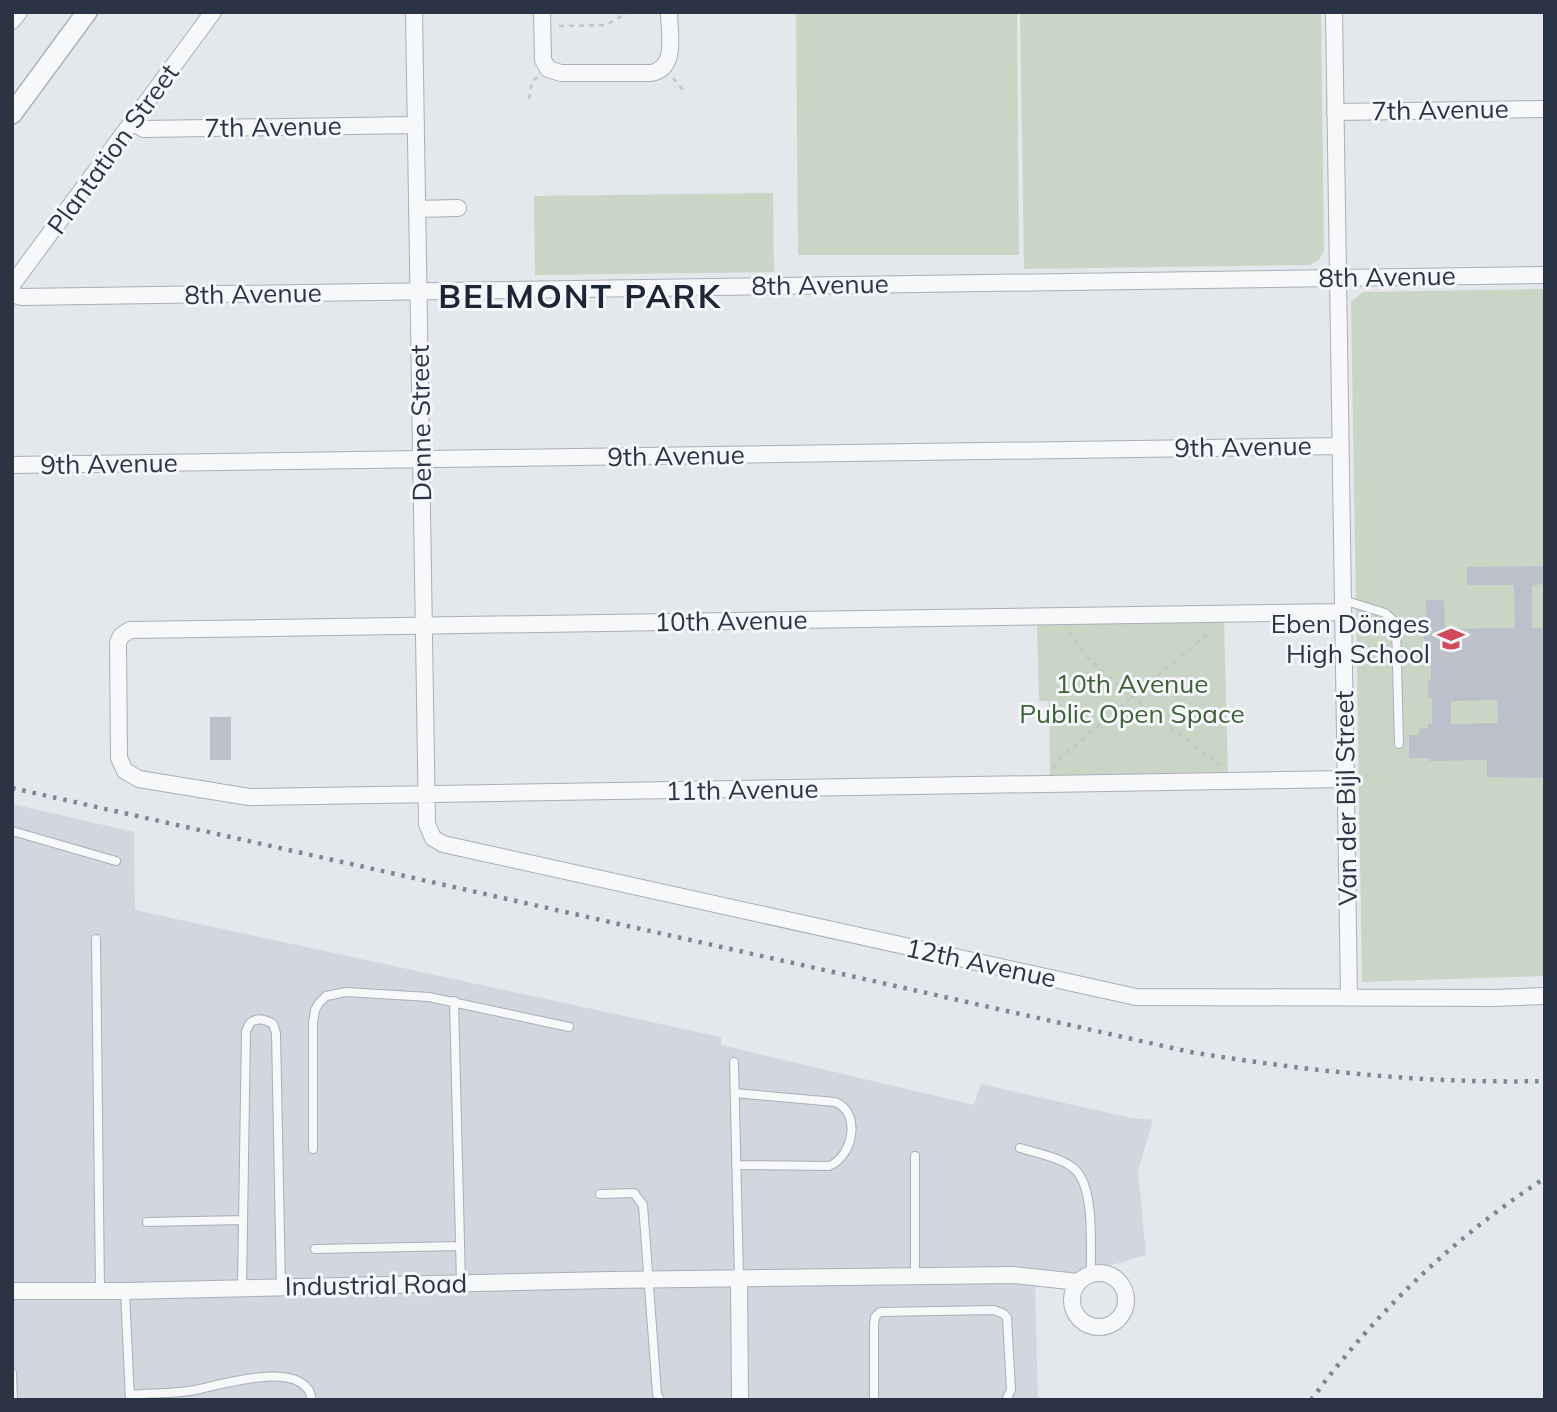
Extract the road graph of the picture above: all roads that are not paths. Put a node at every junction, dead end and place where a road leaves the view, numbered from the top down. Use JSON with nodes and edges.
{"nodes":[{"id":1,"x":19,"y":12,"type":"edge"},
{"id":2,"x":87,"y":12,"type":"edge"},
{"id":3,"x":213,"y":12,"type":"edge"},
{"id":4,"x":414,"y":12,"type":"edge"},
{"id":5,"x":668,"y":12,"type":"edge"},
{"id":6,"x":1334,"y":12,"type":"edge"},
{"id":7,"x":542,"y":19,"type":"edge"},
{"id":8,"x":12,"y":21,"type":"edge"},
{"id":9,"x":1545,"y":109,"type":"edge"},
{"id":10,"x":1335,"y":112,"type":"junction"},
{"id":11,"x":12,"y":114,"type":"edge"},
{"id":12,"x":132,"y":122,"type":"junction"},
{"id":13,"x":416,"y":125,"type":"junction"},
{"id":14,"x":458,"y":208,"type":"dead end"},
{"id":15,"x":417,"y":209,"type":"junction"},
{"id":16,"x":1545,"y":275,"type":"edge"},
{"id":17,"x":1338,"y":278,"type":"junction"},
{"id":18,"x":12,"y":285,"type":"edge"},
{"id":19,"x":419,"y":291,"type":"junction"},
{"id":20,"x":12,"y":294,"type":"edge"},
{"id":21,"x":1340,"y":446,"type":"junction"},
{"id":22,"x":422,"y":460,"type":"junction"},
{"id":23,"x":12,"y":465,"type":"edge"},
{"id":24,"x":1343,"y":606,"type":"junction"},
{"id":25,"x":424,"y":626,"type":"junction"},
{"id":26,"x":1399,"y":744,"type":"dead end"},
{"id":27,"x":139,"y":779,"type":"joint"},
{"id":28,"x":1345,"y":779,"type":"junction"},
{"id":29,"x":427,"y":795,"type":"junction"},
{"id":30,"x":12,"y":831,"type":"edge"},
{"id":31,"x":430,"y":834,"type":"joint"},
{"id":32,"x":116,"y":861,"type":"dead end"},
{"id":33,"x":96,"y":939,"type":"dead end"},
{"id":34,"x":1545,"y":996,"type":"edge"},
{"id":35,"x":1349,"y":997,"type":"junction"},
{"id":36,"x":454,"y":1001,"type":"junction"},
{"id":37,"x":569,"y":1027,"type":"dead end"},
{"id":38,"x":734,"y":1062,"type":"dead end"},
{"id":39,"x":735,"y":1093,"type":"junction"},
{"id":40,"x":1020,"y":1148,"type":"dead end"},
{"id":41,"x":313,"y":1149,"type":"dead end"},
{"id":42,"x":915,"y":1156,"type":"dead end"},
{"id":43,"x":736,"y":1165,"type":"junction"},
{"id":44,"x":600,"y":1194,"type":"dead end"},
{"id":45,"x":243,"y":1220,"type":"junction"},
{"id":46,"x":147,"y":1222,"type":"dead end"},
{"id":47,"x":460,"y":1246,"type":"junction"},
{"id":48,"x":315,"y":1249,"type":"dead end"},
{"id":49,"x":915,"y":1276,"type":"junction"},
{"id":50,"x":739,"y":1278,"type":"junction"},
{"id":51,"x":1084,"y":1278,"type":"joint"},
{"id":52,"x":648,"y":1280,"type":"junction"},
{"id":53,"x":461,"y":1283,"type":"junction"},
{"id":54,"x":242,"y":1287,"type":"junction"},
{"id":55,"x":281,"y":1287,"type":"junction"},
{"id":56,"x":12,"y":1291,"type":"edge"},
{"id":57,"x":100,"y":1291,"type":"junction"},
{"id":58,"x":125,"y":1291,"type":"junction"},
{"id":59,"x":12,"y":1373,"type":"edge"},
{"id":60,"x":168,"y":1396,"type":"edge"},
{"id":61,"x":130,"y":1397,"type":"edge"},
{"id":62,"x":13,"y":1400,"type":"edge"},
{"id":63,"x":312,"y":1400,"type":"edge"},
{"id":64,"x":660,"y":1400,"type":"edge"},
{"id":65,"x":740,"y":1400,"type":"edge"},
{"id":66,"x":874,"y":1400,"type":"edge"},
{"id":67,"x":1006,"y":1400,"type":"edge"}],
"edges":[{"from":1,"to":8,"type":"street"},
{"from":2,"to":11,"type":"street"},
{"from":3,"to":12,"type":"street","name":"Plantation Street"},
{"from":4,"to":13,"type":"street","name":"Denne Street"},
{"from":5,"to":7,"type":"street"},
{"from":6,"to":10,"type":"street","name":"Van der Bijl Street"},
{"from":9,"to":10,"type":"street","name":"7th Avenue"},
{"from":10,"to":17,"type":"street","name":"Van der Bijl Street"},
{"from":12,"to":13,"type":"street","name":"7th Avenue"},
{"from":12,"to":18,"type":"street","name":"Plantation Street"},
{"from":13,"to":15,"type":"street","name":"Denne Street"},
{"from":14,"to":15,"type":"street"},
{"from":15,"to":19,"type":"street","name":"Denne Street"},
{"from":16,"to":17,"type":"street","name":"8th Avenue"},
{"from":17,"to":19,"type":"street","name":"8th Avenue"},
{"from":17,"to":21,"type":"street","name":"Van der Bijl Street"},
{"from":19,"to":20,"type":"street","name":"8th Avenue"},
{"from":19,"to":22,"type":"street","name":"Denne Street"},
{"from":21,"to":22,"type":"street","name":"9th Avenue"},
{"from":21,"to":24,"type":"street","name":"Van der Bijl Street"},
{"from":22,"to":23,"type":"street","name":"9th Avenue"},
{"from":22,"to":25,"type":"street","name":"Denne Street"},
{"from":24,"to":25,"type":"street","name":"10th Avenue"},
{"from":24,"to":26,"type":"lane"},
{"from":24,"to":28,"type":"street","name":"Van der Bijl Street"},
{"from":25,"to":27,"type":"street","name":"10th Avenue"},
{"from":25,"to":29,"type":"street","name":"Denne Street"},
{"from":27,"to":29,"type":"street","name":"11th Avenue"},
{"from":28,"to":29,"type":"street","name":"11th Avenue"},
{"from":28,"to":35,"type":"street","name":"Van der Bijl Street"},
{"from":29,"to":31,"type":"street","name":"Denne Street"},
{"from":30,"to":32,"type":"lane"},
{"from":31,"to":35,"type":"street","name":"12th Avenue"},
{"from":33,"to":57,"type":"lane"},
{"from":34,"to":35,"type":"street","name":"12th Avenue"},
{"from":36,"to":37,"type":"lane"},
{"from":36,"to":41,"type":"lane"},
{"from":36,"to":47,"type":"lane"},
{"from":38,"to":39,"type":"lane"},
{"from":39,"to":43,"type":"lane"},
{"from":39,"to":43,"type":"lane"},
{"from":40,"to":51,"type":"lane"},
{"from":42,"to":49,"type":"lane"},
{"from":43,"to":50,"type":"lane"},
{"from":44,"to":52,"type":"lane"},
{"from":45,"to":46,"type":"lane"},
{"from":45,"to":54,"type":"lane"},
{"from":45,"to":55,"type":"lane"},
{"from":47,"to":48,"type":"lane"},
{"from":47,"to":53,"type":"lane"},
{"from":49,"to":50,"type":"street","name":"Industrial Road"},
{"from":49,"to":51,"type":"street","name":"Industrial Road"},
{"from":50,"to":52,"type":"street","name":"Industrial Road"},
{"from":50,"to":65,"type":"street"},
{"from":52,"to":53,"type":"street","name":"Industrial Road"},
{"from":52,"to":64,"type":"lane"},
{"from":53,"to":55,"type":"street","name":"Industrial Road"},
{"from":54,"to":55,"type":"street","name":"Industrial Road"},
{"from":54,"to":58,"type":"street","name":"Industrial Road"},
{"from":56,"to":57,"type":"street","name":"Industrial Road"},
{"from":57,"to":58,"type":"street","name":"Industrial Road"},
{"from":58,"to":61,"type":"lane"},
{"from":59,"to":62,"type":"lane"},
{"from":60,"to":61,"type":"lane"},
{"from":60,"to":63,"type":"lane"},
{"from":66,"to":67,"type":"lane"}]}
